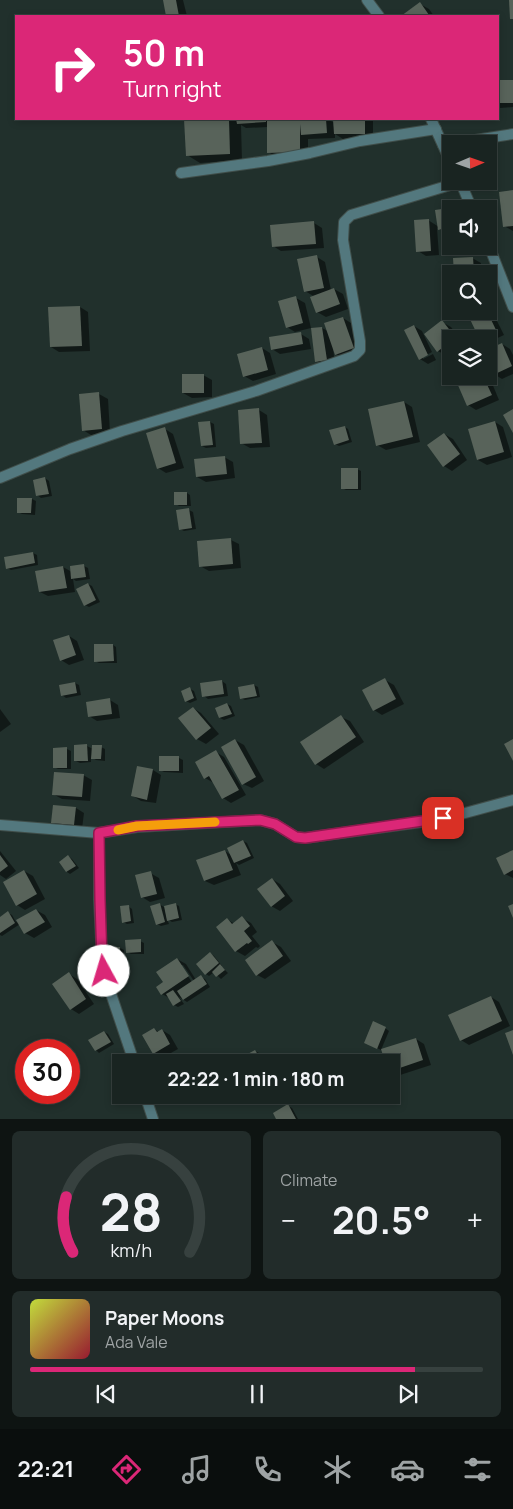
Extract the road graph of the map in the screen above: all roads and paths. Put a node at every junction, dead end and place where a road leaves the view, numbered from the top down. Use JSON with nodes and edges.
{"nodes":[{"id":1,"x":367,"y":0,"type":"edge"},
{"id":2,"x":378,"y":15,"type":"edge"},
{"id":3,"x":432,"y":120,"type":"edge"},
{"id":4,"x":436,"y":129,"type":"junction"},
{"id":5,"x":513,"y":134,"type":"edge"},
{"id":6,"x":498,"y":136,"type":"edge"},
{"id":7,"x":442,"y":143,"type":"edge"},
{"id":8,"x":180,"y":173,"type":"dead end"},
{"id":9,"x":442,"y":187,"type":"edge"},
{"id":10,"x":493,"y":255,"type":"edge"},
{"id":11,"x":513,"y":307,"type":"edge"},
{"id":12,"x":0,"y":478,"type":"edge"},
{"id":13,"x":513,"y":800,"type":"edge"},
{"id":14,"x":0,"y":825,"type":"edge"},
{"id":15,"x":99,"y":833,"type":"junction"},
{"id":16,"x":131,"y":1054,"type":"edge"},
{"id":17,"x":148,"y":1104,"type":"edge"},
{"id":18,"x":153,"y":1119,"type":"edge"}],
"edges":[{"from":1,"to":2,"type":"street"},
{"from":3,"to":4,"type":"street"},
{"from":4,"to":7,"type":"street"},
{"from":4,"to":8,"type":"street"},
{"from":5,"to":6,"type":"street"},
{"from":9,"to":12,"type":"street"},
{"from":10,"to":11,"type":"street"},
{"from":13,"to":15,"type":"street"},
{"from":14,"to":15,"type":"street"},
{"from":15,"to":16,"type":"street"},
{"from":17,"to":18,"type":"street"}]}
